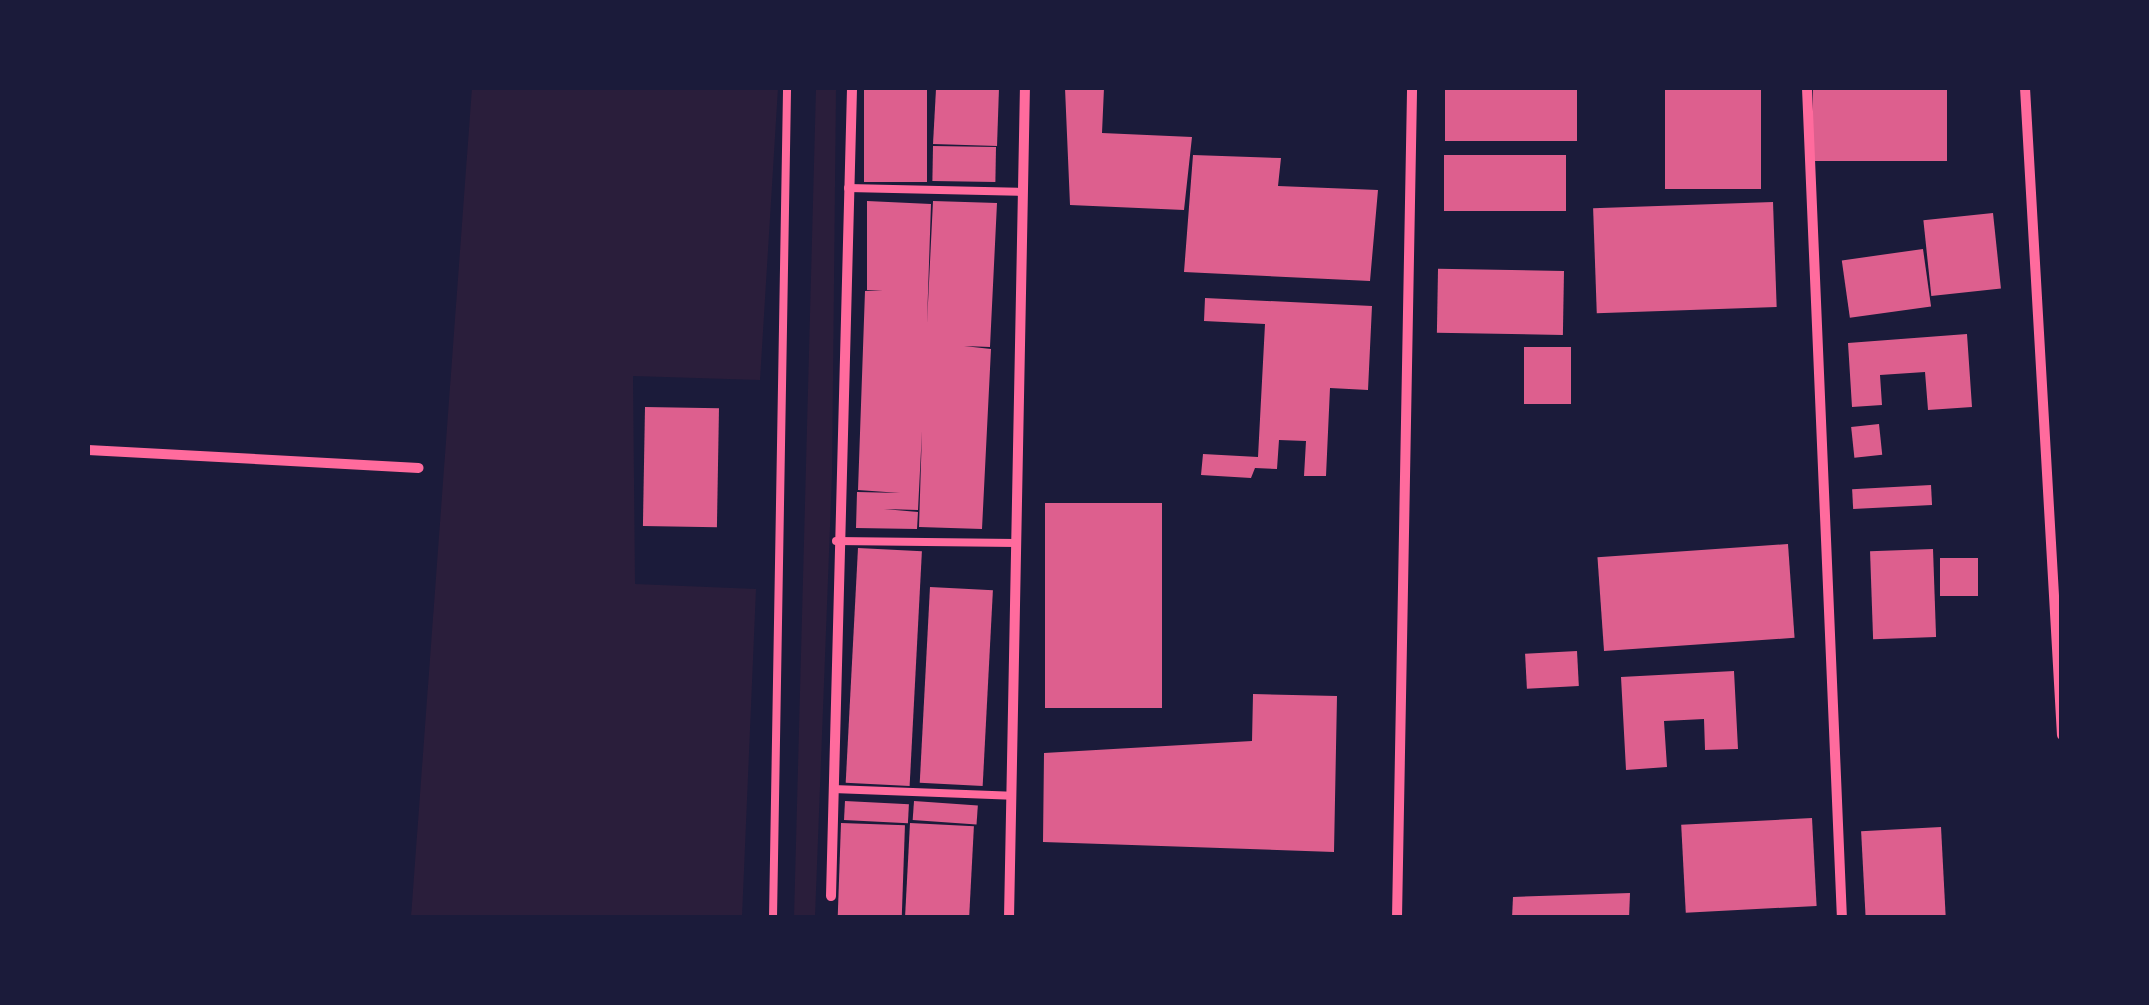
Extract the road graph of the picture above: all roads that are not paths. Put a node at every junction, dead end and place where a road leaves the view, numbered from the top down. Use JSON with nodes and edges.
{"nodes":[{"id":1,"x":787,"y":88,"type":"edge"},
{"id":2,"x":852,"y":88,"type":"edge"},
{"id":3,"x":1025,"y":88,"type":"edge"},
{"id":4,"x":1412,"y":88,"type":"edge"},
{"id":5,"x":1807,"y":88,"type":"edge"},
{"id":6,"x":2025,"y":88,"type":"edge"},
{"id":7,"x":848,"y":188,"type":"junction"},
{"id":8,"x":1023,"y":192,"type":"junction"},
{"id":9,"x":88,"y":450,"type":"edge"},
{"id":10,"x":419,"y":468,"type":"dead end"},
{"id":11,"x":836,"y":541,"type":"junction"},
{"id":12,"x":1016,"y":543,"type":"junction"},
{"id":13,"x":2062,"y":735,"type":"edge"},
{"id":14,"x":833,"y":789,"type":"junction"},
{"id":15,"x":1012,"y":796,"type":"junction"},
{"id":16,"x":832,"y":896,"type":"dead end"},
{"id":17,"x":773,"y":918,"type":"edge"},
{"id":18,"x":1009,"y":918,"type":"edge"},
{"id":19,"x":1397,"y":918,"type":"edge"},
{"id":20,"x":1842,"y":918,"type":"edge"}],
"edges":[{"from":1,"to":17,"type":"lane"},
{"from":2,"to":7,"type":"street"},
{"from":3,"to":8,"type":"street"},
{"from":4,"to":19,"type":"street"},
{"from":5,"to":20,"type":"street"},
{"from":6,"to":13,"type":"street"},
{"from":7,"to":8,"type":"lane"},
{"from":7,"to":11,"type":"street"},
{"from":8,"to":12,"type":"street"},
{"from":9,"to":10,"type":"street"},
{"from":11,"to":12,"type":"lane"},
{"from":11,"to":14,"type":"street"},
{"from":12,"to":15,"type":"street"},
{"from":14,"to":15,"type":"lane"},
{"from":14,"to":16,"type":"street"},
{"from":15,"to":18,"type":"street"}]}
